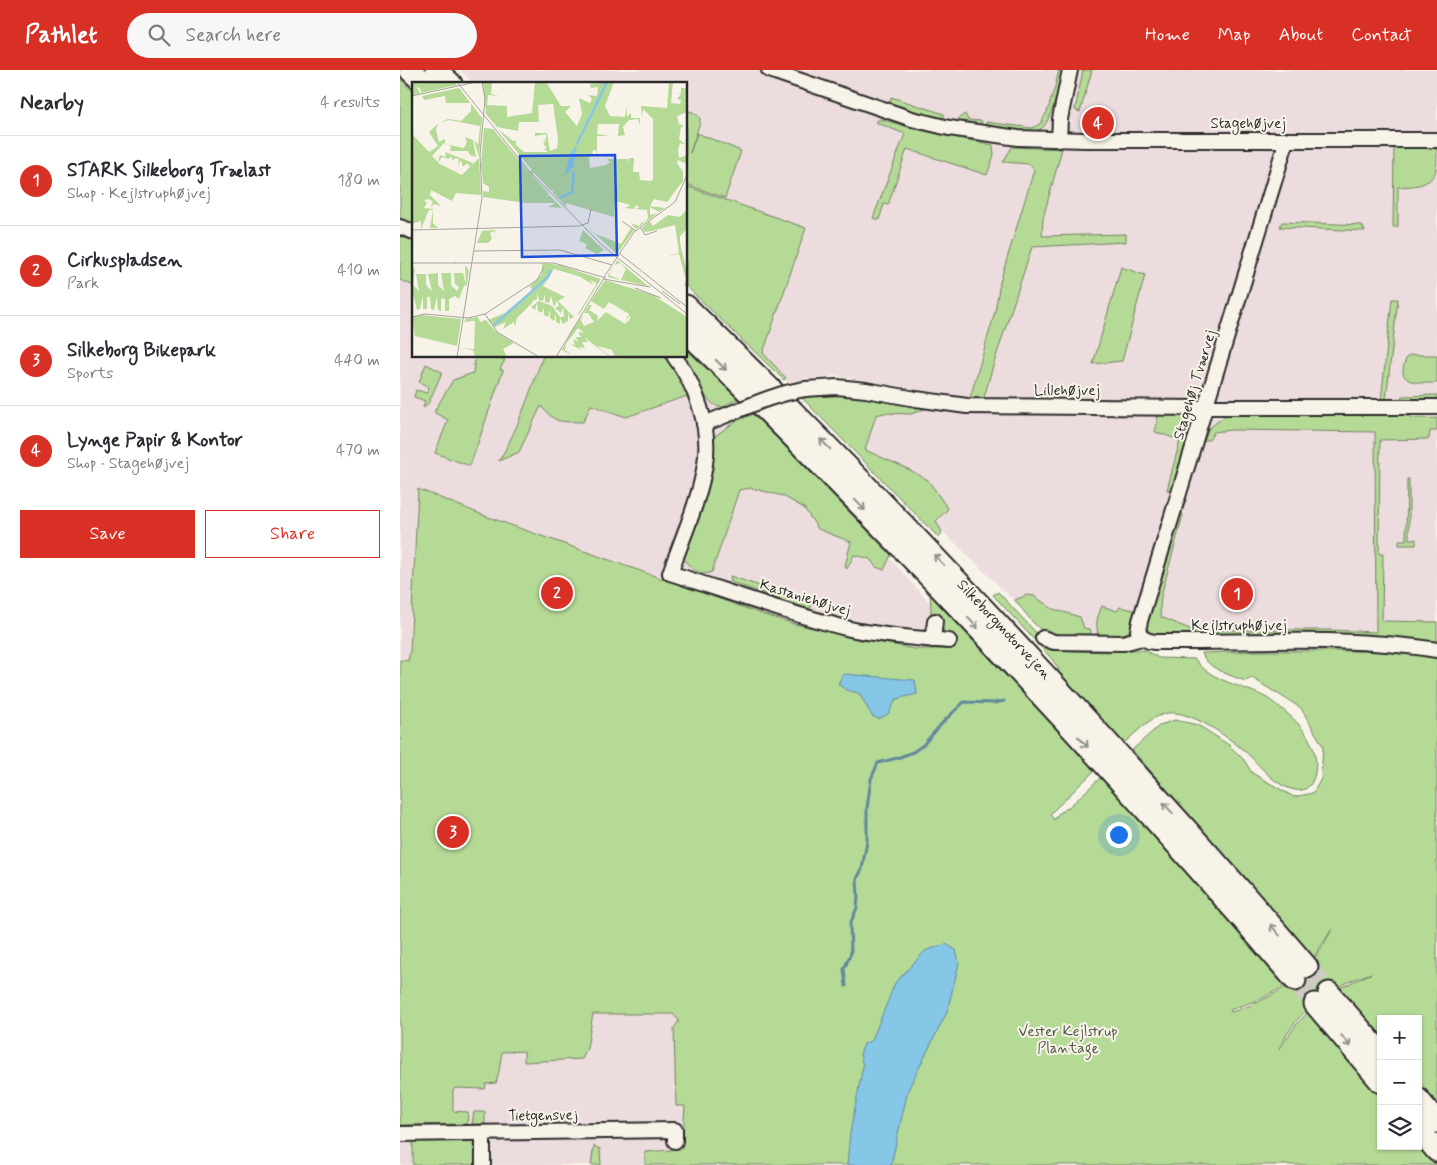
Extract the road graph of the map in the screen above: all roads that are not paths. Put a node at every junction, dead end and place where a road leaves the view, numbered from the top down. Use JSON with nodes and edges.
{"nodes":[{"id":1,"x":410,"y":70,"type":"edge"},
{"id":2,"x":436,"y":70,"type":"edge"},
{"id":3,"x":770,"y":70,"type":"edge"},
{"id":4,"x":1070,"y":70,"type":"edge"},
{"id":5,"x":423,"y":82,"type":"edge"},
{"id":6,"x":449,"y":82,"type":"edge"},
{"id":7,"x":1059,"y":140,"type":"junction"},
{"id":8,"x":1284,"y":140,"type":"junction"},
{"id":9,"x":1437,"y":140,"type":"edge"},
{"id":10,"x":400,"y":227,"type":"edge"},
{"id":11,"x":412,"y":231,"type":"edge"},
{"id":12,"x":688,"y":308,"type":"edge"},
{"id":13,"x":688,"y":333,"type":"edge"},
{"id":14,"x":676,"y":358,"type":"edge"},
{"id":15,"x":1437,"y":407,"type":"edge"},
{"id":16,"x":1206,"y":408,"type":"junction"},
{"id":17,"x":704,"y":424,"type":"junction"},
{"id":18,"x":935,"y":621,"type":"dead end"},
{"id":19,"x":1043,"y":638,"type":"dead end"},
{"id":20,"x":1142,"y":638,"type":"junction"},
{"id":21,"x":933,"y":640,"type":"junction"},
{"id":22,"x":949,"y":641,"type":"dead end"},
{"id":23,"x":1437,"y":650,"type":"edge"},
{"id":24,"x":1377,"y":1049,"type":"edge"},
{"id":25,"x":1377,"y":1076,"type":"edge"},
{"id":26,"x":1422,"y":1104,"type":"edge"},
{"id":27,"x":1437,"y":1122,"type":"edge"},
{"id":28,"x":483,"y":1133,"type":"junction"},
{"id":29,"x":1422,"y":1133,"type":"edge"},
{"id":30,"x":400,"y":1134,"type":"edge"},
{"id":31,"x":675,"y":1141,"type":"dead end"},
{"id":32,"x":1437,"y":1151,"type":"edge"},
{"id":33,"x":483,"y":1165,"type":"edge"}],
"edges":[{"from":1,"to":5,"type":"highway"},
{"from":2,"to":6,"type":"highway"},
{"from":3,"to":7,"type":"street","name":"Stagehøjvej"},
{"from":4,"to":7,"type":"street"},
{"from":7,"to":8,"type":"street","name":"Stagehøjvej"},
{"from":8,"to":9,"type":"street","name":"Stagehøjvej"},
{"from":8,"to":16,"type":"street","name":"Stagehøj Tværvej"},
{"from":10,"to":11,"type":"street"},
{"from":13,"to":12,"type":"highway","name":"Silkeborgmotorvejen","one_way":true},
{"from":14,"to":17,"type":"street"},
{"from":15,"to":16,"type":"street","name":"Lillehøjvej"},
{"from":16,"to":17,"type":"street","name":"Lillehøjvej","bridge":true},
{"from":16,"to":20,"type":"street","name":"Stagehøj Tværvej"},
{"from":17,"to":21,"type":"street","name":"Kastaniehøjvej"},
{"from":18,"to":21,"type":"street"},
{"from":19,"to":20,"type":"street","name":"Kejlstruphøjvej"},
{"from":20,"to":23,"type":"street","name":"Kejlstruphøjvej"},
{"from":21,"to":22,"type":"street","name":"Kastaniehøjvej"},
{"from":24,"to":25,"type":"highway","one_way":true},
{"from":26,"to":27,"type":"highway"},
{"from":28,"to":30,"type":"street","name":"Tietgensvej"},
{"from":28,"to":31,"type":"street","name":"Tietgensvej"},
{"from":28,"to":33,"type":"street"},
{"from":29,"to":32,"type":"highway"}]}
